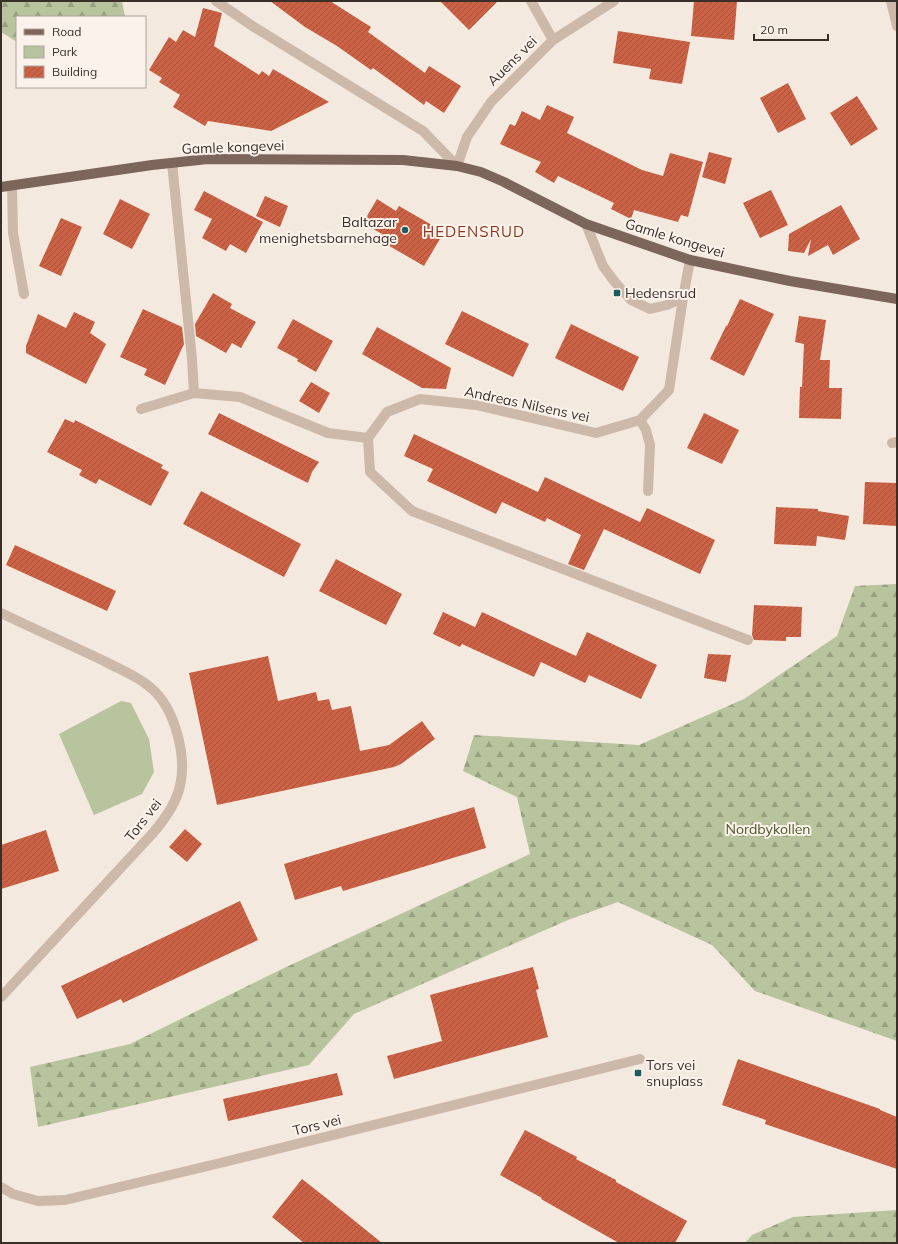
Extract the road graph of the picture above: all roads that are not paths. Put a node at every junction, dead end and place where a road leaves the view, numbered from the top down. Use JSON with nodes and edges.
{"nodes":[{"id":1,"x":216,"y":1,"type":"edge"},
{"id":2,"x":531,"y":1,"type":"edge"},
{"id":3,"x":614,"y":1,"type":"edge"},
{"id":4,"x":891,"y":1,"type":"edge"},
{"id":5,"x":897,"y":26,"type":"edge"},
{"id":6,"x":553,"y":40,"type":"junction"},
{"id":7,"x":172,"y":163,"type":"junction"},
{"id":8,"x":457,"y":166,"type":"junction"},
{"id":9,"x":12,"y":186,"type":"junction"},
{"id":10,"x":1,"y":187,"type":"edge"},
{"id":11,"x":586,"y":224,"type":"junction"},
{"id":12,"x":690,"y":260,"type":"junction"},
{"id":13,"x":24,"y":294,"type":"dead end"},
{"id":14,"x":683,"y":298,"type":"junction"},
{"id":15,"x":897,"y":299,"type":"edge"},
{"id":16,"x":194,"y":393,"type":"junction"},
{"id":17,"x":141,"y":409,"type":"dead end"},
{"id":18,"x":640,"y":420,"type":"junction"},
{"id":19,"x":368,"y":438,"type":"junction"},
{"id":20,"x":648,"y":491,"type":"dead end"},
{"id":21,"x":1,"y":614,"type":"edge"},
{"id":22,"x":748,"y":640,"type":"dead end"},
{"id":23,"x":1,"y":997,"type":"edge"},
{"id":24,"x":640,"y":1059,"type":"dead end"},
{"id":25,"x":1,"y":1187,"type":"edge"}],
"edges":[{"from":1,"to":8,"type":"street"},
{"from":2,"to":6,"type":"street"},
{"from":3,"to":6,"type":"street","name":"Auens vei"},
{"from":4,"to":5,"type":"street"},
{"from":6,"to":8,"type":"street","name":"Auens vei"},
{"from":7,"to":8,"type":"main road","name":"Gamle kongevei"},
{"from":7,"to":9,"type":"main road","name":"Gamle kongevei"},
{"from":7,"to":16,"type":"street"},
{"from":8,"to":11,"type":"main road","name":"Gamle kongevei"},
{"from":9,"to":10,"type":"main road","name":"Gamle kongevei"},
{"from":9,"to":13,"type":"street"},
{"from":11,"to":12,"type":"main road","name":"Gamle kongevei"},
{"from":11,"to":14,"type":"street"},
{"from":12,"to":14,"type":"street","name":"Andreas Nilsens vei"},
{"from":12,"to":15,"type":"main road","name":"Gamle kongevei"},
{"from":14,"to":18,"type":"street","name":"Andreas Nilsens vei"},
{"from":16,"to":17,"type":"street"},
{"from":16,"to":19,"type":"street"},
{"from":18,"to":19,"type":"street","name":"Andreas Nilsens vei"},
{"from":18,"to":20,"type":"street"},
{"from":19,"to":22,"type":"street"},
{"from":21,"to":23,"type":"street","name":"Tors vei"},
{"from":24,"to":25,"type":"street","name":"Tors vei"}]}
